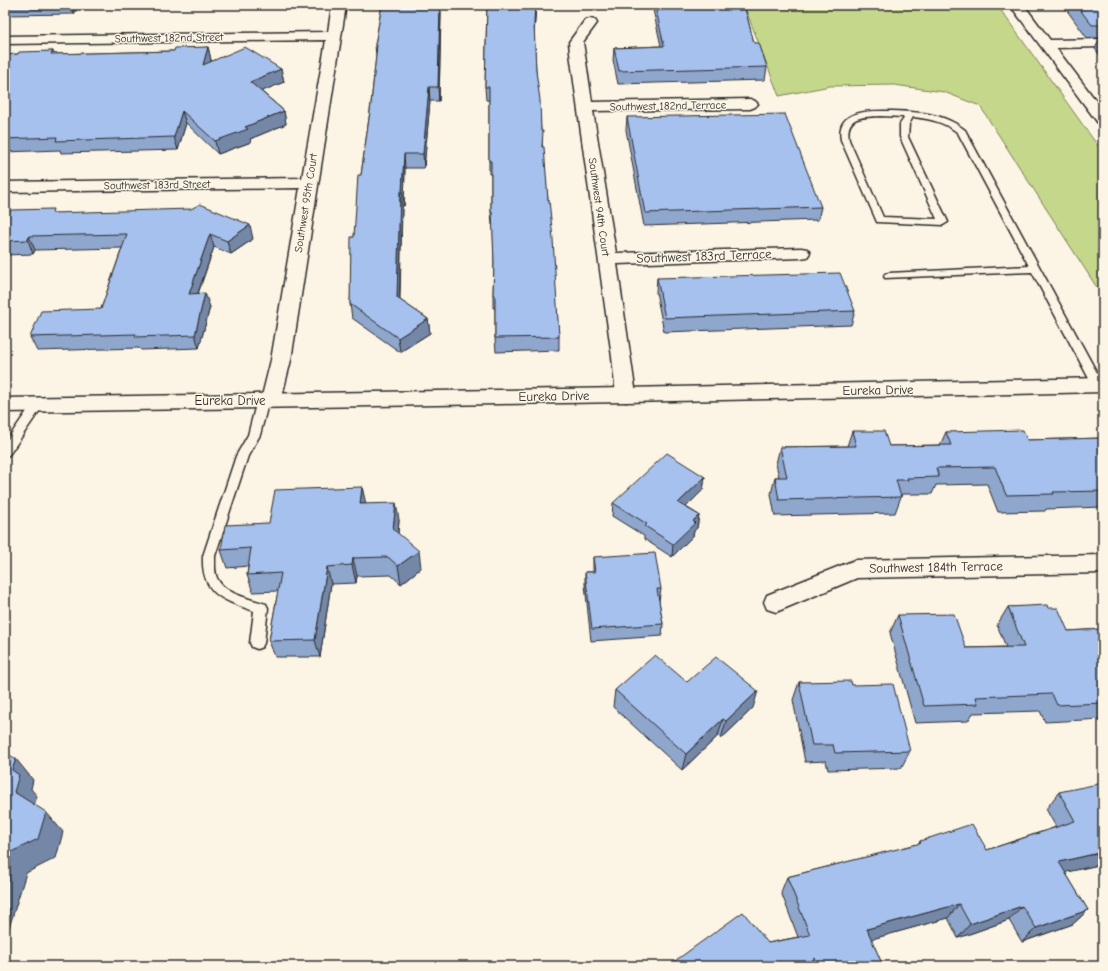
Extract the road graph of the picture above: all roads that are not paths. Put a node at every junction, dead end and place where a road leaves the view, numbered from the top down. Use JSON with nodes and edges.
{"nodes":[{"id":1,"x":339,"y":5,"type":"edge"},
{"id":2,"x":1017,"y":5,"type":"edge"},
{"id":3,"x":590,"y":23,"type":"dead end"},
{"id":4,"x":334,"y":36,"type":"junction"},
{"id":5,"x":5,"y":40,"type":"edge"},
{"id":6,"x":1103,"y":43,"type":"edge"},
{"id":7,"x":1047,"y":44,"type":"junction"},
{"id":8,"x":750,"y":104,"type":"dead end"},
{"id":9,"x":585,"y":107,"type":"junction"},
{"id":10,"x":912,"y":115,"type":"junction"},
{"id":11,"x":1103,"y":120,"type":"edge"},
{"id":12,"x":309,"y":183,"type":"junction"},
{"id":13,"x":5,"y":187,"type":"edge"},
{"id":14,"x":801,"y":252,"type":"dead end"},
{"id":15,"x":607,"y":259,"type":"junction"},
{"id":16,"x":1036,"y":269,"type":"junction"},
{"id":17,"x":889,"y":276,"type":"dead end"},
{"id":18,"x":1100,"y":385,"type":"edge"},
{"id":19,"x":626,"y":395,"type":"junction"},
{"id":20,"x":267,"y":400,"type":"junction"},
{"id":21,"x":38,"y":404,"type":"junction"},
{"id":22,"x":5,"y":405,"type":"edge"},
{"id":23,"x":5,"y":452,"type":"edge"},
{"id":24,"x":1103,"y":564,"type":"edge"},
{"id":25,"x":776,"y":602,"type":"dead end"},
{"id":26,"x":257,"y":643,"type":"dead end"}],
"edges":[{"from":1,"to":4,"type":"street","name":"Southwest 95th Court"},
{"from":2,"to":7,"type":"street"},
{"from":3,"to":9,"type":"street","name":"Southwest 94th Court"},
{"from":4,"to":5,"type":"street","name":"Southwest 182nd Street"},
{"from":4,"to":12,"type":"street","name":"Southwest 95th Court"},
{"from":6,"to":7,"type":"street"},
{"from":7,"to":11,"type":"street"},
{"from":8,"to":9,"type":"street","name":"Southwest 182nd Terrace"},
{"from":9,"to":15,"type":"street","name":"Southwest 94th Court"},
{"from":10,"to":10,"type":"lane"},
{"from":10,"to":16,"type":"lane"},
{"from":12,"to":13,"type":"street","name":"Southwest 183rd Street"},
{"from":12,"to":20,"type":"street","name":"Southwest 95th Court"},
{"from":14,"to":15,"type":"street","name":"Southwest 183rd Terrace"},
{"from":15,"to":19,"type":"street","name":"Southwest 94th Court"},
{"from":16,"to":17,"type":"lane"},
{"from":16,"to":18,"type":"lane"},
{"from":18,"to":19,"type":"street","name":"Eureka Drive"},
{"from":19,"to":20,"type":"street","name":"Eureka Drive"},
{"from":20,"to":21,"type":"street","name":"Eureka Drive"},
{"from":20,"to":26,"type":"lane"},
{"from":21,"to":22,"type":"street","name":"Eureka Drive"},
{"from":21,"to":23,"type":"lane"},
{"from":24,"to":25,"type":"street","name":"Southwest 184th Terrace"}]}
